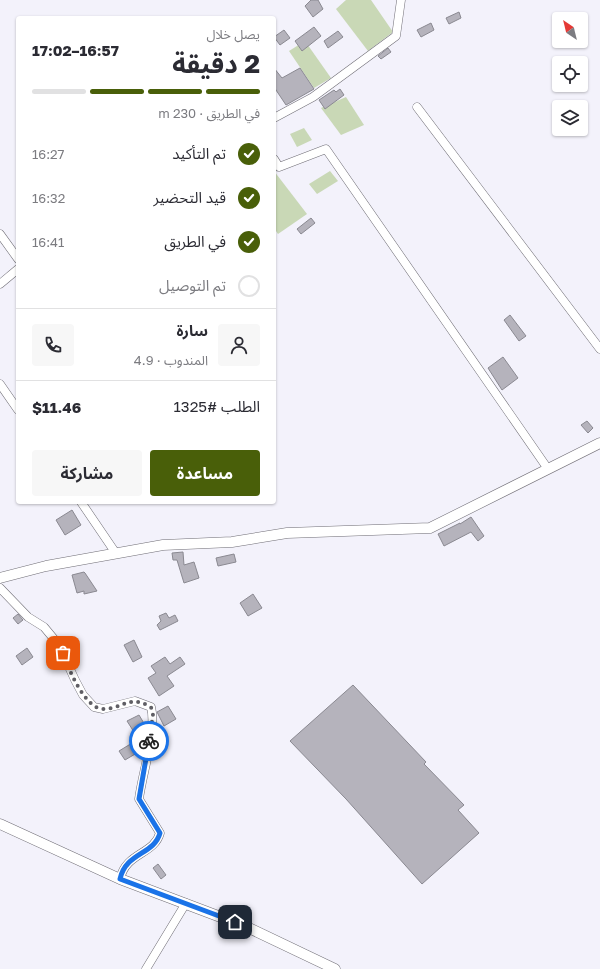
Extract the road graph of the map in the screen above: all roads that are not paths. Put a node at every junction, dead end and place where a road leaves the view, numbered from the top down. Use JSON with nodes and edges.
{"nodes":[{"id":1,"x":401,"y":0,"type":"edge"},
{"id":2,"x":417,"y":107,"type":"dead end"},
{"id":3,"x":276,"y":117,"type":"edge"},
{"id":4,"x":276,"y":162,"type":"edge"},
{"id":5,"x":0,"y":234,"type":"edge"},
{"id":6,"x":16,"y":256,"type":"edge"},
{"id":7,"x":16,"y":271,"type":"edge"},
{"id":8,"x":0,"y":284,"type":"edge"},
{"id":9,"x":600,"y":349,"type":"edge"},
{"id":10,"x":0,"y":384,"type":"edge"},
{"id":11,"x":16,"y":407,"type":"edge"},
{"id":12,"x":600,"y":444,"type":"edge"},
{"id":13,"x":548,"y":470,"type":"junction"},
{"id":14,"x":82,"y":504,"type":"edge"},
{"id":15,"x":115,"y":552,"type":"junction"},
{"id":16,"x":0,"y":578,"type":"edge"},
{"id":17,"x":0,"y":588,"type":"edge"},
{"id":18,"x":0,"y":824,"type":"edge"},
{"id":19,"x":120,"y":879,"type":"junction"},
{"id":20,"x":186,"y":903,"type":"junction"},
{"id":21,"x":146,"y":969,"type":"edge"},
{"id":22,"x":335,"y":969,"type":"edge"}],
"edges":[{"from":1,"to":3,"type":"street"},
{"from":2,"to":9,"type":"street"},
{"from":4,"to":13,"type":"street"},
{"from":5,"to":6,"type":"street"},
{"from":7,"to":8,"type":"street"},
{"from":10,"to":11,"type":"street"},
{"from":12,"to":13,"type":"street"},
{"from":13,"to":15,"type":"street"},
{"from":14,"to":15,"type":"street"},
{"from":15,"to":16,"type":"street"},
{"from":17,"to":19,"type":"street"},
{"from":18,"to":19,"type":"street"},
{"from":19,"to":20,"type":"street"},
{"from":20,"to":21,"type":"street"},
{"from":20,"to":22,"type":"street"}]}
